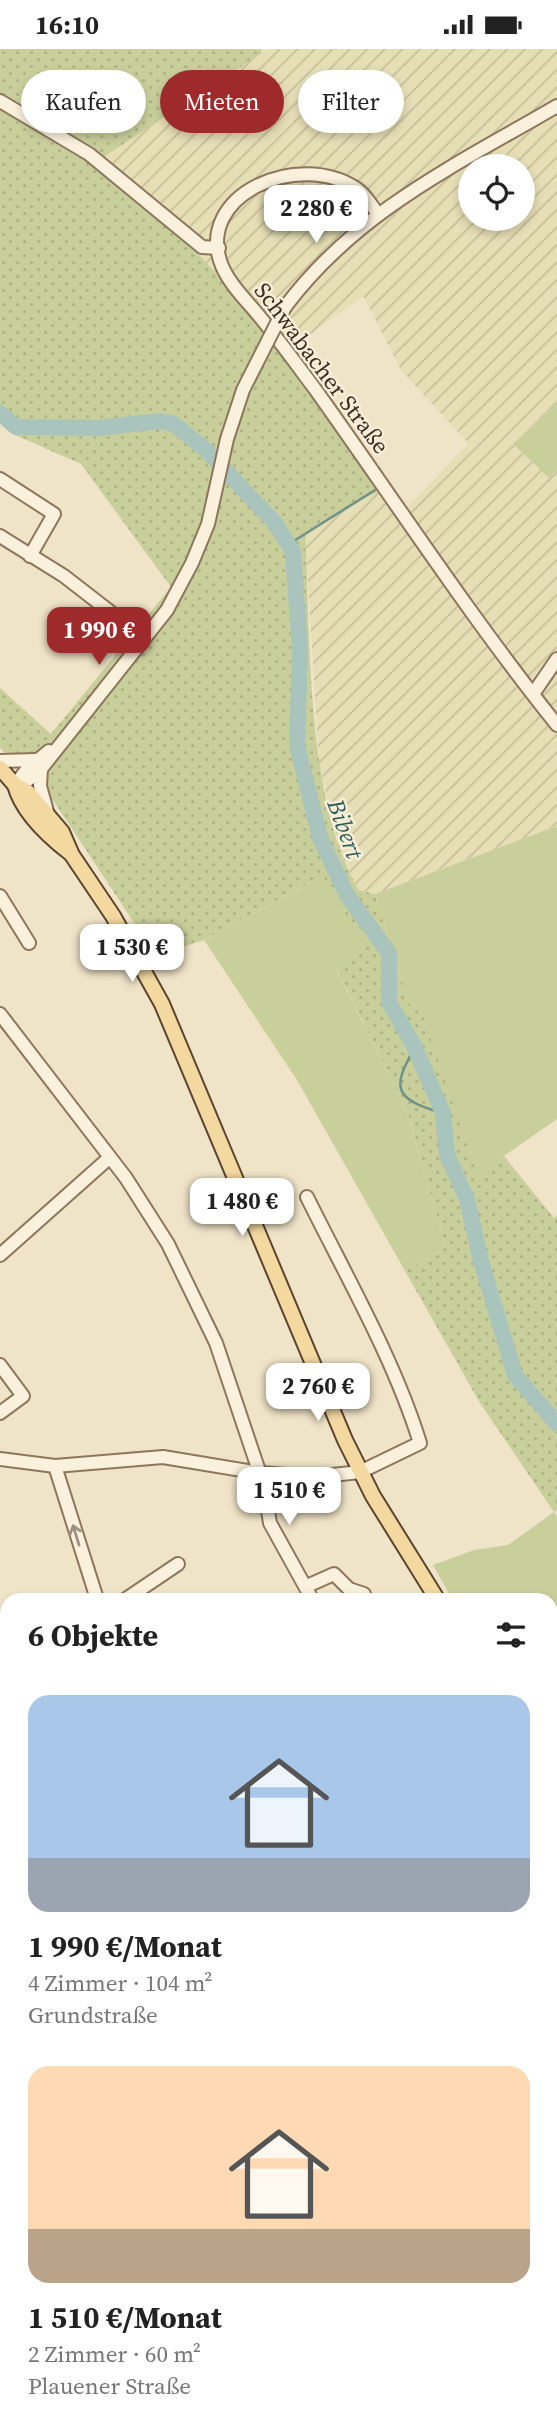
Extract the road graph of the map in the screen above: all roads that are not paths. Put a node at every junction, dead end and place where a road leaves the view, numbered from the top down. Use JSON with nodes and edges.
{"nodes":[{"id":1,"x":0,"y":101,"type":"edge"},
{"id":2,"x":557,"y":106,"type":"edge"},
{"id":3,"x":377,"y":213,"type":"junction"},
{"id":4,"x":219,"y":248,"type":"junction"},
{"id":5,"x":0,"y":479,"type":"edge"},
{"id":6,"x":0,"y":536,"type":"edge"},
{"id":7,"x":30,"y":556,"type":"junction"},
{"id":8,"x":144,"y":638,"type":"junction"},
{"id":9,"x":557,"y":659,"type":"edge"},
{"id":10,"x":533,"y":694,"type":"junction"},
{"id":11,"x":557,"y":725,"type":"edge"},
{"id":12,"x":0,"y":761,"type":"edge"},
{"id":13,"x":39,"y":764,"type":"junction"},
{"id":14,"x":0,"y":768,"type":"edge"},
{"id":15,"x":15,"y":785,"type":"junction"},
{"id":16,"x":48,"y":815,"type":"junction"},
{"id":17,"x":72,"y":855,"type":"junction"},
{"id":18,"x":0,"y":896,"type":"edge"},
{"id":19,"x":29,"y":943,"type":"dead end"},
{"id":20,"x":0,"y":1014,"type":"edge"},
{"id":21,"x":110,"y":1158,"type":"junction"},
{"id":22,"x":307,"y":1197,"type":"dead end"},
{"id":23,"x":0,"y":1255,"type":"edge"},
{"id":24,"x":0,"y":1365,"type":"edge"},
{"id":25,"x":0,"y":1413,"type":"edge"},
{"id":26,"x":0,"y":1459,"type":"edge"},
{"id":27,"x":55,"y":1467,"type":"junction"},
{"id":28,"x":360,"y":1472,"type":"junction"},
{"id":29,"x":260,"y":1473,"type":"junction"},
{"id":30,"x":178,"y":1564,"type":"dead end"},
{"id":31,"x":307,"y":1586,"type":"junction"},
{"id":32,"x":95,"y":1593,"type":"edge"},
{"id":33,"x":135,"y":1593,"type":"edge"},
{"id":34,"x":310,"y":1593,"type":"edge"},
{"id":35,"x":361,"y":1593,"type":"edge"},
{"id":36,"x":433,"y":1593,"type":"edge"}],
"edges":[{"from":1,"to":4,"type":"street"},
{"from":2,"to":3,"type":"street"},
{"from":3,"to":4,"type":"street"},
{"from":3,"to":8,"type":"street","bridge":true},
{"from":4,"to":10,"type":"street","name":"Schwabacher Straße"},
{"from":5,"to":7,"type":"street"},
{"from":6,"to":7,"type":"street"},
{"from":7,"to":8,"type":"street"},
{"from":8,"to":13,"type":"street"},
{"from":9,"to":10,"type":"street"},
{"from":10,"to":11,"type":"street","name":"Schwabacher Straße"},
{"from":12,"to":13,"type":"street"},
{"from":13,"to":15,"type":"street"},
{"from":13,"to":16,"type":"street"},
{"from":14,"to":15,"type":"main road"},
{"from":15,"to":16,"type":"main road"},
{"from":15,"to":17,"type":"main road"},
{"from":16,"to":17,"type":"main road"},
{"from":17,"to":28,"type":"main road"},
{"from":18,"to":19,"type":"street"},
{"from":20,"to":21,"type":"street"},
{"from":21,"to":23,"type":"street"},
{"from":21,"to":29,"type":"street"},
{"from":22,"to":28,"type":"street"},
{"from":24,"to":25,"type":"street"},
{"from":26,"to":27,"type":"street"},
{"from":27,"to":29,"type":"street"},
{"from":32,"to":27,"type":"street","one_way":true},
{"from":28,"to":29,"type":"street"},
{"from":28,"to":36,"type":"main road"},
{"from":29,"to":31,"type":"street"},
{"from":30,"to":33,"type":"street"},
{"from":31,"to":34,"type":"street"},
{"from":31,"to":35,"type":"street"}]}
